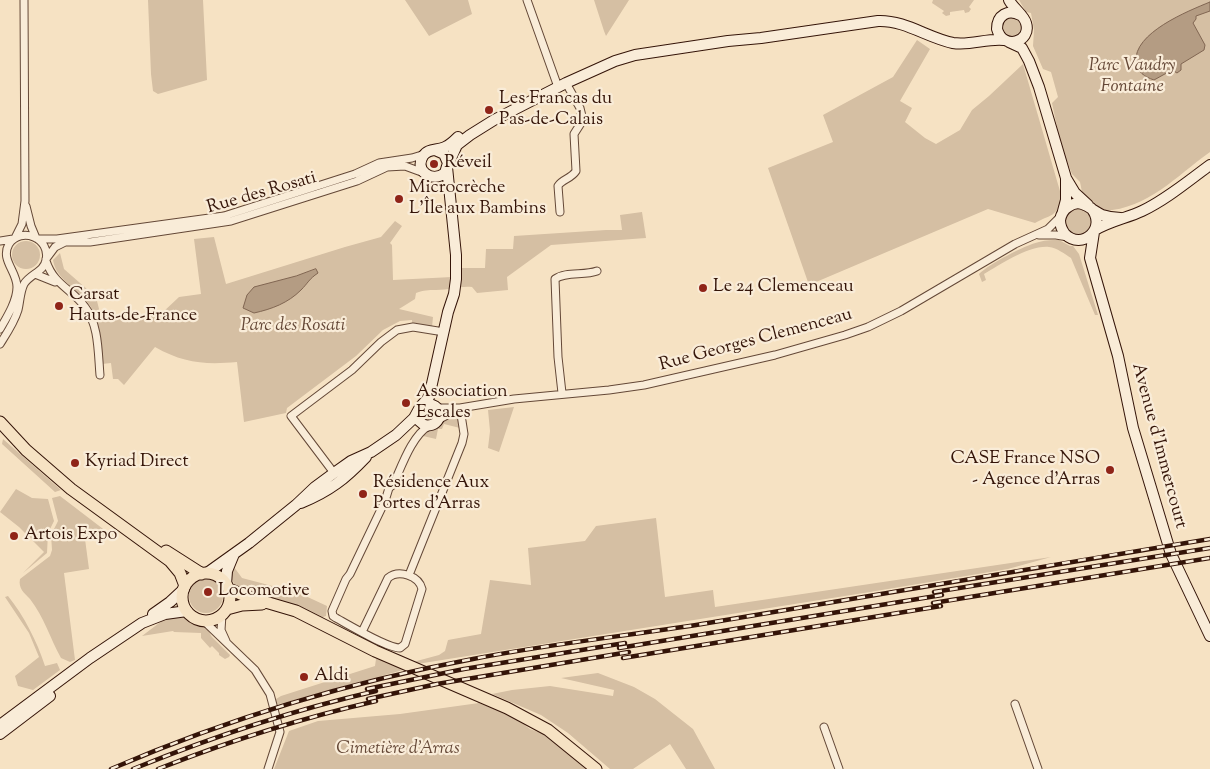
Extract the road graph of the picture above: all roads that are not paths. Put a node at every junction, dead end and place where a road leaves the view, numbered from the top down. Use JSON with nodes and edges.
{"nodes":[{"id":1,"x":24,"y":0,"type":"edge"},
{"id":2,"x":527,"y":0,"type":"edge"},
{"id":3,"x":1002,"y":0,"type":"edge"},
{"id":4,"x":1009,"y":0,"type":"edge"},
{"id":5,"x":1020,"y":14,"type":"junction"},
{"id":6,"x":998,"y":21,"type":"junction"},
{"id":7,"x":1026,"y":29,"type":"junction"},
{"id":8,"x":1007,"y":41,"type":"junction"},
{"id":9,"x":971,"y":43,"type":"junction"},
{"id":10,"x":562,"y":85,"type":"junction"},
{"id":11,"x":1039,"y":87,"type":"junction"},
{"id":12,"x":494,"y":120,"type":"junction"},
{"id":13,"x":430,"y":152,"type":"junction"},
{"id":14,"x":1210,"y":165,"type":"edge"},
{"id":15,"x":448,"y":166,"type":"junction"},
{"id":16,"x":428,"y":176,"type":"junction"},
{"id":17,"x":1066,"y":178,"type":"junction"},
{"id":18,"x":450,"y":200,"type":"junction"},
{"id":19,"x":25,"y":201,"type":"junction"},
{"id":20,"x":1089,"y":207,"type":"junction"},
{"id":21,"x":560,"y":212,"type":"dead end"},
{"id":22,"x":1062,"y":214,"type":"junction"},
{"id":23,"x":1121,"y":218,"type":"junction"},
{"id":24,"x":1094,"y":231,"type":"junction"},
{"id":25,"x":1036,"y":235,"type":"junction"},
{"id":26,"x":37,"y":238,"type":"junction"},
{"id":27,"x":1072,"y":238,"type":"junction"},
{"id":28,"x":14,"y":239,"type":"junction"},
{"id":29,"x":0,"y":241,"type":"edge"},
{"id":30,"x":0,"y":254,"type":"edge"},
{"id":31,"x":1090,"y":258,"type":"junction"},
{"id":32,"x":46,"y":260,"type":"junction"},
{"id":33,"x":6,"y":261,"type":"junction"},
{"id":34,"x":12,"y":270,"type":"junction"},
{"id":35,"x":597,"y":271,"type":"dead end"},
{"id":36,"x":34,"y":274,"type":"junction"},
{"id":37,"x":60,"y":284,"type":"junction"},
{"id":38,"x":0,"y":329,"type":"edge"},
{"id":39,"x":444,"y":332,"type":"junction"},
{"id":40,"x":0,"y":344,"type":"edge"},
{"id":41,"x":100,"y":375,"type":"dead end"},
{"id":42,"x":562,"y":393,"type":"junction"},
{"id":43,"x":431,"y":395,"type":"junction"},
{"id":44,"x":436,"y":407,"type":"junction"},
{"id":45,"x":420,"y":408,"type":"junction"},
{"id":46,"x":460,"y":408,"type":"junction"},
{"id":47,"x":438,"y":420,"type":"junction"},
{"id":48,"x":2,"y":425,"type":"edge"},
{"id":49,"x":427,"y":426,"type":"junction"},
{"id":50,"x":396,"y":435,"type":"junction"},
{"id":51,"x":371,"y":452,"type":"junction"},
{"id":52,"x":334,"y":473,"type":"junction"},
{"id":53,"x":296,"y":505,"type":"junction"},
{"id":54,"x":132,"y":532,"type":"junction"},
{"id":55,"x":234,"y":554,"type":"junction"},
{"id":56,"x":205,"y":574,"type":"junction"},
{"id":57,"x":409,"y":575,"type":"junction"},
{"id":58,"x":228,"y":586,"type":"junction"},
{"id":59,"x":184,"y":587,"type":"junction"},
{"id":60,"x":276,"y":604,"type":"junction"},
{"id":61,"x":187,"y":611,"type":"junction"},
{"id":62,"x":224,"y":612,"type":"junction"},
{"id":63,"x":204,"y":621,"type":"junction"},
{"id":64,"x":142,"y":623,"type":"junction"},
{"id":65,"x":362,"y":632,"type":"junction"},
{"id":66,"x":1210,"y":636,"type":"edge"},
{"id":67,"x":229,"y":645,"type":"junction"},
{"id":68,"x":102,"y":651,"type":"junction"},
{"id":69,"x":1015,"y":704,"type":"dead end"},
{"id":70,"x":0,"y":725,"type":"edge"},
{"id":71,"x":824,"y":727,"type":"dead end"},
{"id":72,"x":0,"y":734,"type":"edge"},
{"id":73,"x":268,"y":769,"type":"edge"},
{"id":74,"x":596,"y":769,"type":"edge"},
{"id":75,"x":839,"y":769,"type":"edge"},
{"id":76,"x":1038,"y":769,"type":"edge"}],
"edges":[{"from":1,"to":19,"type":"street"},
{"from":2,"to":10,"type":"street"},
{"from":3,"to":6,"type":"street"},
{"from":4,"to":5,"type":"street"},
{"from":5,"to":6,"type":"street"},
{"from":5,"to":7,"type":"street"},
{"from":6,"to":8,"type":"street"},
{"from":6,"to":9,"type":"street"},
{"from":7,"to":8,"type":"street"},
{"from":7,"to":11,"type":"street"},
{"from":8,"to":9,"type":"street"},
{"from":8,"to":11,"type":"street"},
{"from":9,"to":10,"type":"street"},
{"from":10,"to":12,"type":"street"},
{"from":10,"to":21,"type":"street"},
{"from":11,"to":17,"type":"street"},
{"from":12,"to":13,"type":"street"},
{"from":12,"to":15,"type":"street"},
{"from":13,"to":15,"type":"street"},
{"from":13,"to":16,"type":"street"},
{"from":13,"to":26,"type":"street","name":"Rue des Rosati"},
{"from":14,"to":23,"type":"street"},
{"from":15,"to":16,"type":"street"},
{"from":15,"to":18,"type":"street"},
{"from":16,"to":18,"type":"street"},
{"from":16,"to":32,"type":"street","name":"Rue des Rosati"},
{"from":17,"to":20,"type":"street"},
{"from":17,"to":22,"type":"street"},
{"from":18,"to":39,"type":"street"},
{"from":19,"to":26,"type":"street"},
{"from":19,"to":28,"type":"street"},
{"from":20,"to":22,"type":"street"},
{"from":20,"to":23,"type":"street"},
{"from":20,"to":24,"type":"street"},
{"from":22,"to":25,"type":"street","name":"Rue Georges Clemenceau"},
{"from":22,"to":27,"type":"street"},
{"from":23,"to":24,"type":"street"},
{"from":24,"to":27,"type":"street"},
{"from":24,"to":31,"type":"street","name":"Avenue d'Immercourt"},
{"from":25,"to":27,"type":"street"},
{"from":25,"to":42,"type":"street","name":"Rue Georges Clemenceau"},
{"from":26,"to":28,"type":"street"},
{"from":26,"to":32,"type":"street"},
{"from":27,"to":31,"type":"street","name":"Avenue d'Immercourt"},
{"from":28,"to":29,"type":"street"},
{"from":28,"to":33,"type":"street"},
{"from":30,"to":33,"type":"street"},
{"from":31,"to":66,"type":"street","name":"Avenue d'Immercourt"},
{"from":32,"to":36,"type":"street"},
{"from":32,"to":37,"type":"street"},
{"from":33,"to":34,"type":"street"},
{"from":34,"to":36,"type":"street"},
{"from":34,"to":38,"type":"street"},
{"from":35,"to":42,"type":"street"},
{"from":36,"to":37,"type":"street"},
{"from":36,"to":40,"type":"street"},
{"from":37,"to":41,"type":"street"},
{"from":39,"to":43,"type":"street"},
{"from":39,"to":52,"type":"street"},
{"from":42,"to":46,"type":"street","name":"Rue Georges Clemenceau"},
{"from":43,"to":44,"type":"street"},
{"from":43,"to":45,"type":"street"},
{"from":44,"to":45,"type":"street"},
{"from":44,"to":46,"type":"street"},
{"from":44,"to":47,"type":"street"},
{"from":45,"to":49,"type":"street"},
{"from":45,"to":50,"type":"street"},
{"from":46,"to":47,"type":"street"},
{"from":46,"to":57,"type":"street"},
{"from":47,"to":49,"type":"street"},
{"from":48,"to":54,"type":"main road"},
{"from":49,"to":50,"type":"street"},
{"from":49,"to":65,"type":"street"},
{"from":50,"to":51,"type":"street"},
{"from":51,"to":52,"type":"street"},
{"from":51,"to":53,"type":"street"},
{"from":52,"to":53,"type":"street"},
{"from":53,"to":55,"type":"street"},
{"from":54,"to":56,"type":"main road"},
{"from":54,"to":59,"type":"main road"},
{"from":55,"to":56,"type":"street"},
{"from":55,"to":58,"type":"street"},
{"from":56,"to":58,"type":"main road"},
{"from":56,"to":59,"type":"main road"},
{"from":57,"to":65,"type":"street"},
{"from":57,"to":65,"type":"street"},
{"from":58,"to":60,"type":"main road"},
{"from":58,"to":62,"type":"main road"},
{"from":59,"to":61,"type":"main road"},
{"from":59,"to":64,"type":"street"},
{"from":60,"to":62,"type":"main road"},
{"from":60,"to":74,"type":"main road"},
{"from":61,"to":63,"type":"main road"},
{"from":61,"to":64,"type":"street"},
{"from":62,"to":63,"type":"main road"},
{"from":62,"to":67,"type":"street"},
{"from":63,"to":67,"type":"street"},
{"from":64,"to":68,"type":"street"},
{"from":67,"to":73,"type":"street"},
{"from":68,"to":70,"type":"street"},
{"from":68,"to":72,"type":"street"},
{"from":69,"to":76,"type":"street"},
{"from":71,"to":75,"type":"street"}]}
